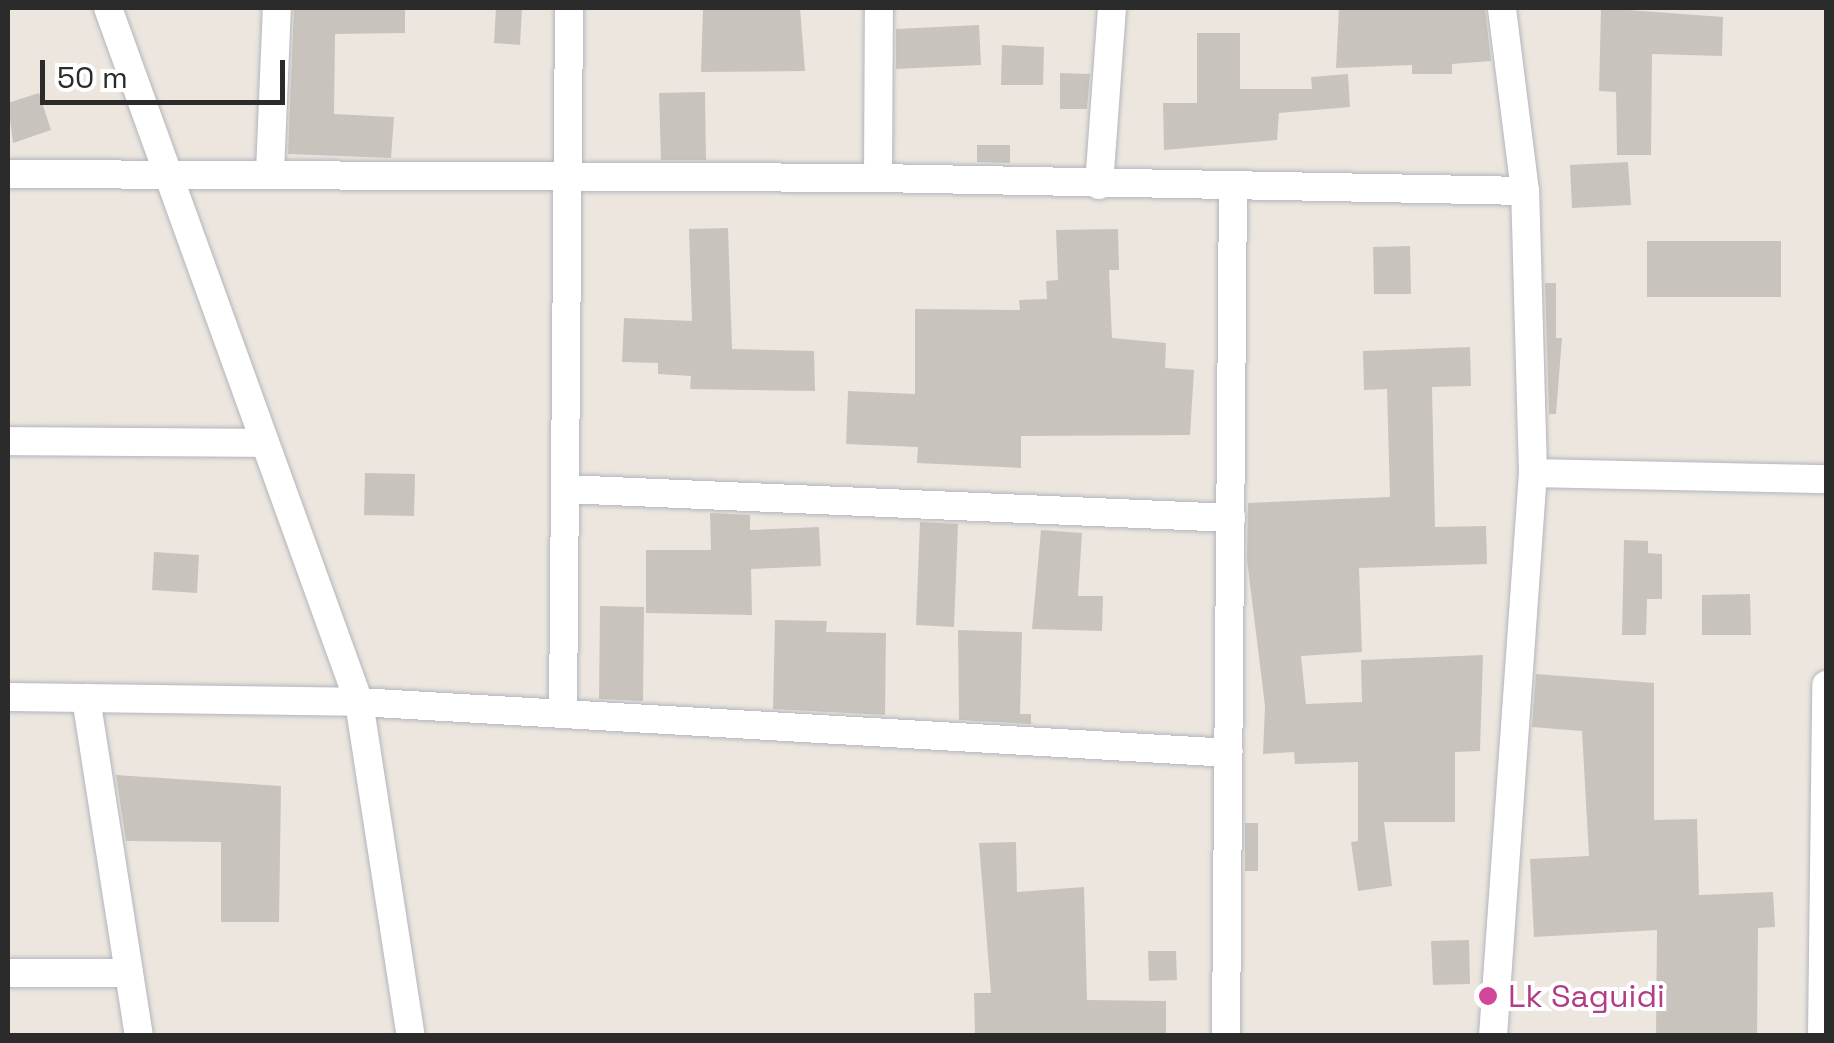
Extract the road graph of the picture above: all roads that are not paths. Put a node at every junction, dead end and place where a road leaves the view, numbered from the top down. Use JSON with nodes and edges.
{"nodes":[{"id":1,"x":108,"y":8,"type":"edge"},
{"id":2,"x":278,"y":8,"type":"edge"},
{"id":3,"x":569,"y":8,"type":"edge"},
{"id":4,"x":879,"y":8,"type":"edge"},
{"id":5,"x":1112,"y":8,"type":"edge"},
{"id":6,"x":1502,"y":8,"type":"edge"},
{"id":7,"x":167,"y":171,"type":"junction"},
{"id":8,"x":270,"y":172,"type":"junction"},
{"id":9,"x":8,"y":174,"type":"edge"},
{"id":10,"x":568,"y":176,"type":"junction"},
{"id":11,"x":878,"y":178,"type":"junction"},
{"id":12,"x":1099,"y":185,"type":"junction"},
{"id":13,"x":1233,"y":186,"type":"junction"},
{"id":14,"x":1526,"y":191,"type":"junction"},
{"id":15,"x":8,"y":441,"type":"edge"},
{"id":16,"x":265,"y":443,"type":"junction"},
{"id":17,"x":1532,"y":473,"type":"junction"},
{"id":18,"x":1826,"y":479,"type":"edge"},
{"id":19,"x":565,"y":489,"type":"junction"},
{"id":20,"x":1230,"y":518,"type":"junction"},
{"id":21,"x":1826,"y":685,"type":"edge"},
{"id":22,"x":8,"y":697,"type":"edge"},
{"id":23,"x":86,"y":698,"type":"junction"},
{"id":24,"x":358,"y":702,"type":"junction"},
{"id":25,"x":563,"y":714,"type":"junction"},
{"id":26,"x":1229,"y":752,"type":"junction"},
{"id":27,"x":8,"y":972,"type":"edge"},
{"id":28,"x":129,"y":973,"type":"junction"},
{"id":29,"x":139,"y":1036,"type":"edge"},
{"id":30,"x":411,"y":1036,"type":"edge"},
{"id":31,"x":1226,"y":1036,"type":"edge"},
{"id":32,"x":1493,"y":1036,"type":"edge"},
{"id":33,"x":1822,"y":1036,"type":"edge"}],
"edges":[{"from":1,"to":7,"type":"street"},
{"from":2,"to":8,"type":"street"},
{"from":3,"to":10,"type":"street"},
{"from":4,"to":11,"type":"street"},
{"from":5,"to":12,"type":"street"},
{"from":6,"to":14,"type":"street"},
{"from":7,"to":8,"type":"street"},
{"from":7,"to":9,"type":"street"},
{"from":7,"to":16,"type":"street"},
{"from":8,"to":10,"type":"street"},
{"from":10,"to":11,"type":"street"},
{"from":10,"to":19,"type":"street"},
{"from":11,"to":12,"type":"street"},
{"from":12,"to":13,"type":"street"},
{"from":13,"to":14,"type":"street"},
{"from":13,"to":20,"type":"street"},
{"from":14,"to":17,"type":"street"},
{"from":15,"to":16,"type":"street"},
{"from":16,"to":24,"type":"street"},
{"from":17,"to":18,"type":"street"},
{"from":17,"to":32,"type":"street"},
{"from":19,"to":20,"type":"street"},
{"from":19,"to":25,"type":"street"},
{"from":20,"to":26,"type":"street"},
{"from":21,"to":33,"type":"street"},
{"from":22,"to":23,"type":"street"},
{"from":23,"to":24,"type":"street"},
{"from":23,"to":28,"type":"street"},
{"from":24,"to":25,"type":"street"},
{"from":24,"to":30,"type":"street"},
{"from":25,"to":26,"type":"street"},
{"from":26,"to":31,"type":"street"},
{"from":27,"to":28,"type":"street"},
{"from":28,"to":29,"type":"street"}]}
